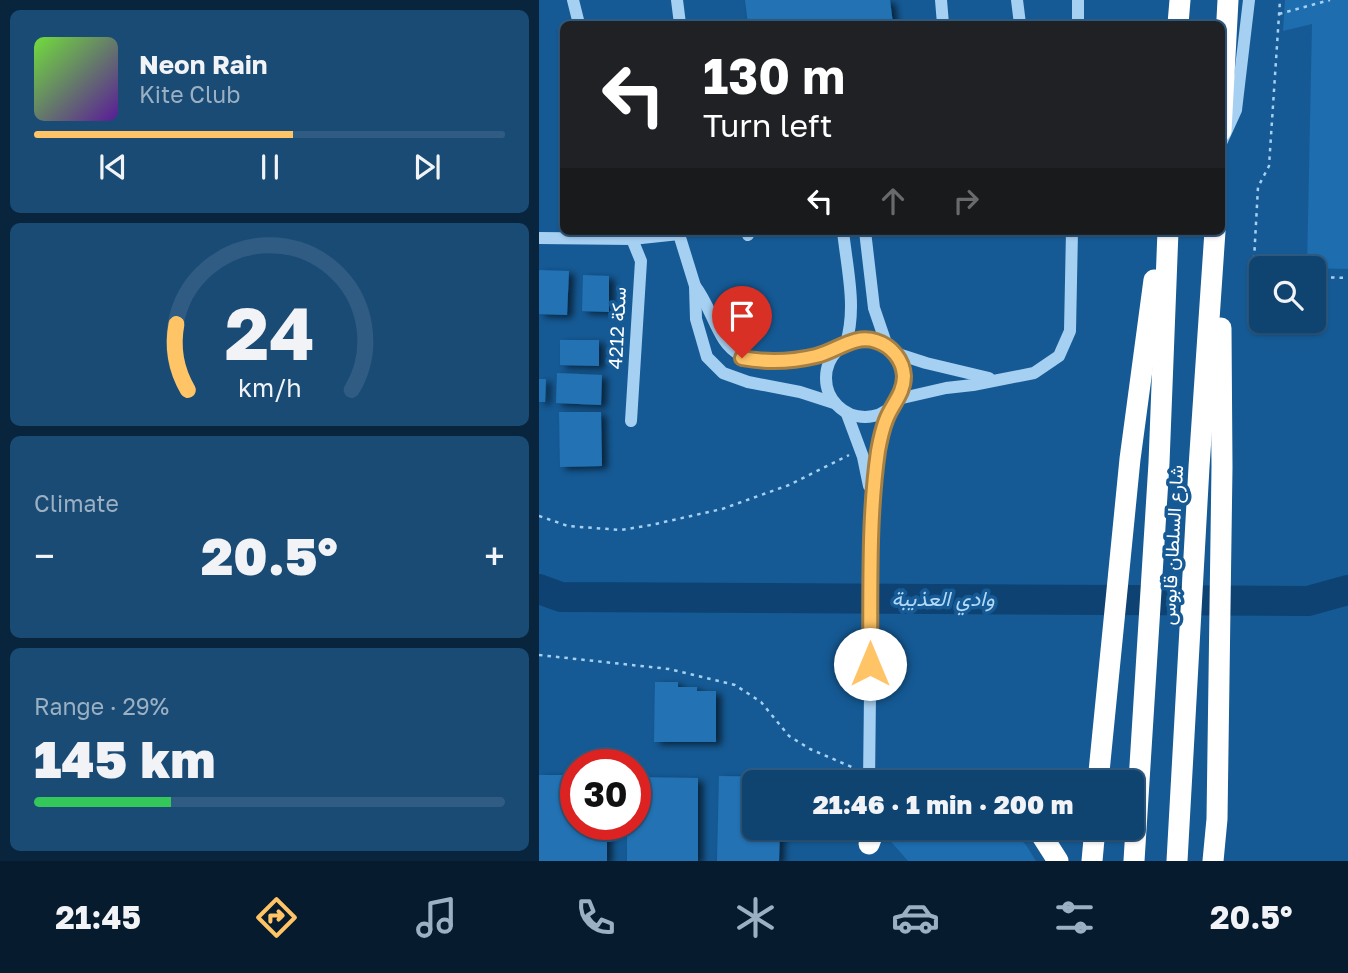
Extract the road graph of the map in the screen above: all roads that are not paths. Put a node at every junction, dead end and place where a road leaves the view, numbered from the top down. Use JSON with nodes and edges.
{"nodes":[{"id":1,"x":573,"y":0,"type":"edge"},
{"id":2,"x":677,"y":0,"type":"edge"},
{"id":3,"x":941,"y":0,"type":"edge"},
{"id":4,"x":1017,"y":0,"type":"edge"},
{"id":5,"x":1079,"y":0,"type":"edge"},
{"id":6,"x":1180,"y":0,"type":"edge"},
{"id":7,"x":1228,"y":0,"type":"edge"},
{"id":8,"x":1249,"y":0,"type":"edge"},
{"id":9,"x":578,"y":21,"type":"edge"},
{"id":10,"x":680,"y":21,"type":"edge"},
{"id":11,"x":943,"y":21,"type":"edge"},
{"id":12,"x":1020,"y":21,"type":"edge"},
{"id":13,"x":1078,"y":21,"type":"edge"},
{"id":14,"x":1178,"y":21,"type":"edge"},
{"id":15,"x":1225,"y":56,"type":"edge"},
{"id":16,"x":1225,"y":135,"type":"edge"},
{"id":17,"x":658,"y":235,"type":"edge"},
{"id":18,"x":679,"y":235,"type":"edge"},
{"id":19,"x":843,"y":235,"type":"edge"},
{"id":20,"x":865,"y":235,"type":"edge"},
{"id":21,"x":1072,"y":235,"type":"edge"},
{"id":22,"x":1160,"y":235,"type":"edge"},
{"id":23,"x":1168,"y":235,"type":"edge"},
{"id":24,"x":1218,"y":235,"type":"edge"},
{"id":25,"x":1218,"y":235,"type":"edge"},
{"id":26,"x":539,"y":238,"type":"edge"},
{"id":27,"x":632,"y":239,"type":"junction"},
{"id":28,"x":695,"y":286,"type":"junction"},
{"id":29,"x":842,"y":347,"type":"junction"},
{"id":30,"x":891,"y":349,"type":"junction"},
{"id":31,"x":997,"y":380,"type":"junction"},
{"id":32,"x":897,"y":401,"type":"junction"},
{"id":33,"x":834,"y":403,"type":"junction"},
{"id":34,"x":847,"y":414,"type":"junction"},
{"id":35,"x":631,"y":421,"type":"dead end"},
{"id":36,"x":871,"y":497,"type":"junction"},
{"id":37,"x":869,"y":770,"type":"edge"},
{"id":38,"x":1099,"y":770,"type":"edge"},
{"id":39,"x":1045,"y":840,"type":"edge"},
{"id":40,"x":1094,"y":840,"type":"edge"},
{"id":41,"x":1058,"y":861,"type":"edge"},
{"id":42,"x":1092,"y":861,"type":"edge"},
{"id":43,"x":1134,"y":861,"type":"edge"},
{"id":44,"x":1177,"y":861,"type":"edge"},
{"id":45,"x":1213,"y":861,"type":"edge"}],
"edges":[{"from":1,"to":9,"type":"street"},
{"from":2,"to":10,"type":"street"},
{"from":3,"to":11,"type":"street"},
{"from":4,"to":12,"type":"street"},
{"from":5,"to":13,"type":"street"},
{"from":6,"to":14,"type":"highway"},
{"from":7,"to":15,"type":"highway"},
{"from":8,"to":16,"type":"street"},
{"from":17,"to":27,"type":"street"},
{"from":18,"to":28,"type":"street"},
{"from":19,"to":29,"type":"street"},
{"from":20,"to":30,"type":"street"},
{"from":21,"to":31,"type":"street"},
{"from":22,"to":38,"type":"highway"},
{"from":23,"to":43,"type":"highway","name":"شارع السلطان قابوس"},
{"from":24,"to":44,"type":"highway","name":"شارع السلطان قابوس"},
{"from":25,"to":45,"type":"highway"},
{"from":26,"to":27,"type":"street"},
{"from":27,"to":35,"type":"street","name":"سكة 4212"},
{"from":28,"to":29,"type":"street"},
{"from":28,"to":33,"type":"street"},
{"from":29,"to":30,"type":"street"},
{"from":29,"to":33,"type":"street"},
{"from":30,"to":31,"type":"street"},
{"from":30,"to":32,"type":"street"},
{"from":31,"to":32,"type":"street"},
{"from":32,"to":34,"type":"street"},
{"from":32,"to":36,"type":"street"},
{"from":33,"to":34,"type":"street"},
{"from":34,"to":36,"type":"street"},
{"from":36,"to":37,"type":"street"},
{"from":39,"to":41,"type":"highway"},
{"from":40,"to":42,"type":"highway"}]}
